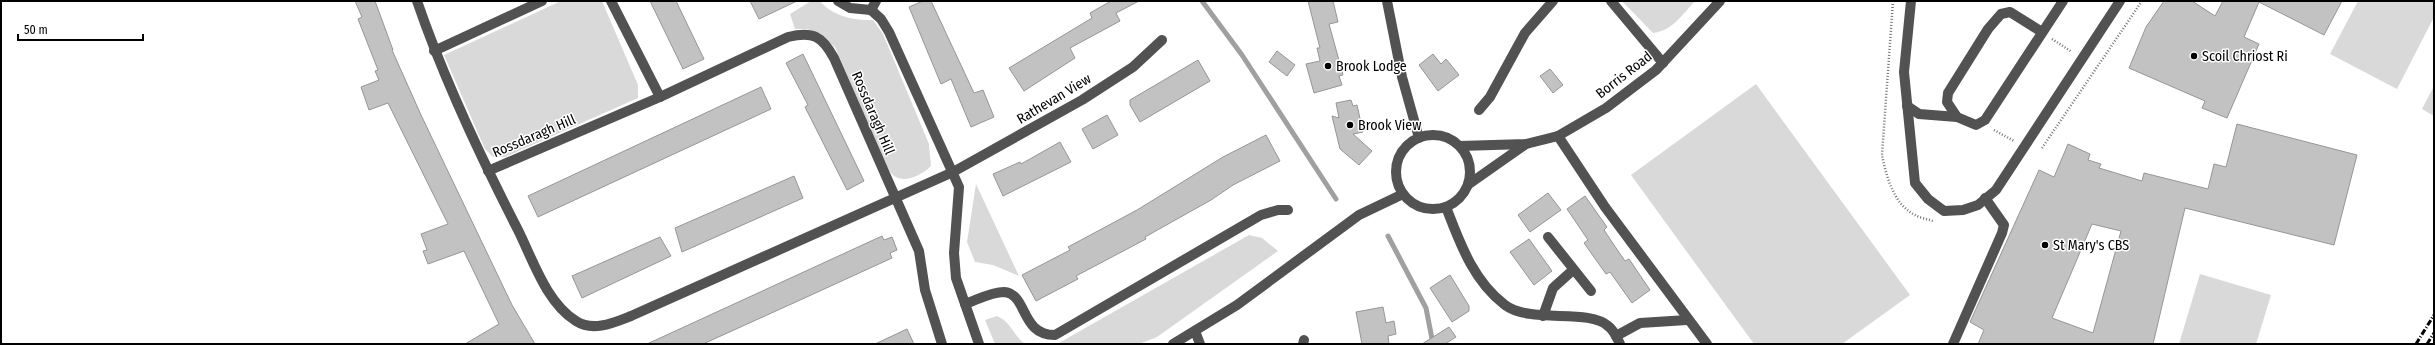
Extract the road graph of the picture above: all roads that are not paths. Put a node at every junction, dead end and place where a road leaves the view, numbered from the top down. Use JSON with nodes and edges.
{"nodes":[{"id":1,"x":417,"y":1,"type":"edge"},
{"id":2,"x":542,"y":1,"type":"edge"},
{"id":3,"x":612,"y":1,"type":"edge"},
{"id":4,"x":838,"y":1,"type":"edge"},
{"id":5,"x":1388,"y":1,"type":"edge"},
{"id":6,"x":1553,"y":1,"type":"edge"},
{"id":7,"x":1611,"y":1,"type":"edge"},
{"id":8,"x":1720,"y":1,"type":"edge"},
{"id":9,"x":1911,"y":1,"type":"edge"},
{"id":10,"x":2063,"y":1,"type":"edge"},
{"id":11,"x":2120,"y":1,"type":"edge"},
{"id":12,"x":874,"y":6,"type":"edge"},
{"id":13,"x":2042,"y":32,"type":"junction"},
{"id":14,"x":1162,"y":40,"type":"dead end"},
{"id":15,"x":434,"y":51,"type":"junction"},
{"id":16,"x":1663,"y":63,"type":"junction"},
{"id":17,"x":660,"y":97,"type":"junction"},
{"id":18,"x":1907,"y":106,"type":"junction"},
{"id":19,"x":1479,"y":110,"type":"dead end"},
{"id":20,"x":1957,"y":118,"type":"junction"},
{"id":21,"x":1558,"y":136,"type":"junction"},
{"id":22,"x":1419,"y":138,"type":"junction"},
{"id":23,"x":1526,"y":144,"type":"junction"},
{"id":24,"x":1460,"y":146,"type":"junction"},
{"id":25,"x":488,"y":171,"type":"junction"},
{"id":26,"x":953,"y":172,"type":"junction"},
{"id":27,"x":927,"y":183,"type":"joint"},
{"id":28,"x":1469,"y":184,"type":"junction"},
{"id":29,"x":1403,"y":194,"type":"junction"},
{"id":30,"x":894,"y":197,"type":"junction"},
{"id":31,"x":1985,"y":198,"type":"junction"},
{"id":32,"x":1446,"y":207,"type":"junction"},
{"id":33,"x":1288,"y":210,"type":"dead end"},
{"id":34,"x":1548,"y":237,"type":"dead end"},
{"id":35,"x":1573,"y":270,"type":"junction"},
{"id":36,"x":1591,"y":291,"type":"dead end"},
{"id":37,"x":965,"y":304,"type":"junction"},
{"id":38,"x":1543,"y":316,"type":"junction"},
{"id":39,"x":1687,"y":320,"type":"junction"},
{"id":40,"x":1195,"y":331,"type":"junction"},
{"id":41,"x":1618,"y":340,"type":"edge"},
{"id":42,"x":942,"y":344,"type":"edge"},
{"id":43,"x":979,"y":344,"type":"edge"},
{"id":44,"x":1173,"y":344,"type":"edge"},
{"id":45,"x":1200,"y":344,"type":"edge"},
{"id":46,"x":1707,"y":344,"type":"edge"},
{"id":47,"x":1953,"y":344,"type":"edge"}],
"edges":[{"from":1,"to":15,"type":"street"},
{"from":2,"to":15,"type":"street"},
{"from":3,"to":17,"type":"street"},
{"from":4,"to":12,"type":"street"},
{"from":5,"to":22,"type":"street"},
{"from":6,"to":19,"type":"street"},
{"from":7,"to":16,"type":"street"},
{"from":8,"to":16,"type":"street","name":"Borris Road"},
{"from":9,"to":18,"type":"street"},
{"from":10,"to":13,"type":"street"},
{"from":11,"to":31,"type":"street"},
{"from":12,"to":26,"type":"street"},
{"from":13,"to":20,"type":"street"},
{"from":13,"to":20,"type":"street"},
{"from":14,"to":26,"type":"street","name":"Rathevan View"},
{"from":15,"to":25,"type":"street"},
{"from":16,"to":21,"type":"street","name":"Borris Road"},
{"from":17,"to":25,"type":"street","name":"Rossdaragh Hill"},
{"from":17,"to":30,"type":"street","name":"Rossdaragh Hill"},
{"from":18,"to":20,"type":"street"},
{"from":18,"to":31,"type":"street"},
{"from":21,"to":23,"type":"street","name":"Borris Road"},
{"from":21,"to":39,"type":"street"},
{"from":22,"to":24,"type":"street"},
{"from":22,"to":29,"type":"street"},
{"from":23,"to":24,"type":"street","name":"Borris Road"},
{"from":23,"to":28,"type":"street","name":"Borris Road"},
{"from":24,"to":28,"type":"street"},
{"from":25,"to":30,"type":"street","name":"Rossdaragh Hill"},
{"from":26,"to":27,"type":"street","name":"Rathevan View"},
{"from":26,"to":37,"type":"street"},
{"from":27,"to":30,"type":"street","name":"Rossdaragh Hill"},
{"from":28,"to":32,"type":"street"},
{"from":29,"to":32,"type":"street"},
{"from":29,"to":40,"type":"street"},
{"from":30,"to":42,"type":"street","name":"Rossdaragh Hill"},
{"from":31,"to":47,"type":"street"},
{"from":32,"to":38,"type":"street"},
{"from":33,"to":37,"type":"street"},
{"from":34,"to":35,"type":"street"},
{"from":35,"to":36,"type":"street"},
{"from":35,"to":38,"type":"street"},
{"from":37,"to":43,"type":"street"},
{"from":38,"to":41,"type":"street"},
{"from":39,"to":41,"type":"street"},
{"from":39,"to":46,"type":"street"},
{"from":40,"to":44,"type":"street"},
{"from":40,"to":45,"type":"street"}]}
